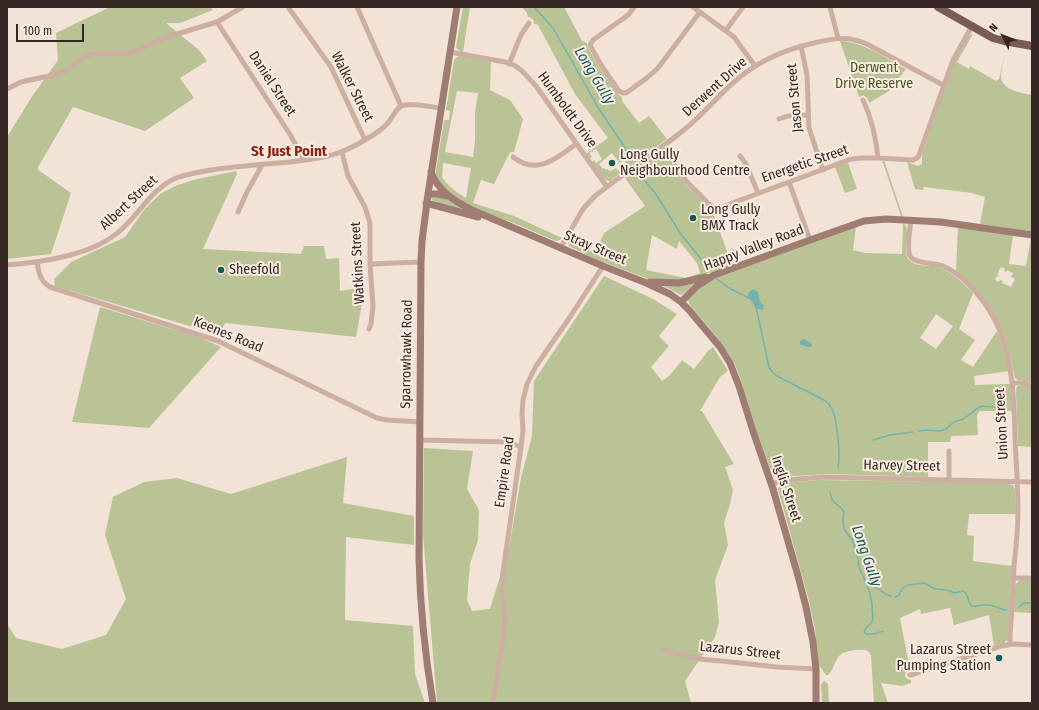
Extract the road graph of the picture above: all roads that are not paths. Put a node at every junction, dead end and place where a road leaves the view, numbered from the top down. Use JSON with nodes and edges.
{"nodes":[{"id":1,"x":243,"y":7,"type":"edge"},
{"id":2,"x":288,"y":7,"type":"edge"},
{"id":3,"x":357,"y":7,"type":"edge"},
{"id":4,"x":457,"y":7,"type":"edge"},
{"id":5,"x":634,"y":7,"type":"edge"},
{"id":6,"x":694,"y":7,"type":"edge"},
{"id":7,"x":743,"y":7,"type":"edge"},
{"id":8,"x":830,"y":7,"type":"edge"},
{"id":9,"x":938,"y":7,"type":"edge"},
{"id":10,"x":700,"y":12,"type":"junction"},
{"id":11,"x":217,"y":22,"type":"junction"},
{"id":12,"x":529,"y":23,"type":"dead end"},
{"id":13,"x":972,"y":26,"type":"junction"},
{"id":14,"x":726,"y":30,"type":"junction"},
{"id":15,"x":838,"y":38,"type":"junction"},
{"id":16,"x":801,"y":46,"type":"junction"},
{"id":17,"x":1032,"y":46,"type":"edge"},
{"id":18,"x":450,"y":52,"type":"junction"},
{"id":19,"x":509,"y":64,"type":"junction"},
{"id":20,"x":755,"y":66,"type":"junction"},
{"id":21,"x":943,"y":86,"type":"junction"},
{"id":22,"x":7,"y":89,"type":"edge"},
{"id":23,"x":863,"y":100,"type":"dead end"},
{"id":24,"x":401,"y":106,"type":"junction"},
{"id":25,"x":441,"y":108,"type":"junction"},
{"id":26,"x":808,"y":115,"type":"junction"},
{"id":27,"x":780,"y":119,"type":"dead end"},
{"id":28,"x":364,"y":140,"type":"junction"},
{"id":29,"x":576,"y":144,"type":"junction"},
{"id":30,"x":661,"y":147,"type":"junction"},
{"id":31,"x":342,"y":152,"type":"junction"},
{"id":32,"x":740,"y":156,"type":"dead end"},
{"id":33,"x":513,"y":157,"type":"dead end"},
{"id":34,"x":878,"y":158,"type":"junction"},
{"id":35,"x":304,"y":160,"type":"junction"},
{"id":36,"x":262,"y":165,"type":"junction"},
{"id":37,"x":822,"y":170,"type":"junction"},
{"id":38,"x":431,"y":172,"type":"junction"},
{"id":39,"x":789,"y":182,"type":"junction"},
{"id":40,"x":607,"y":187,"type":"junction"},
{"id":41,"x":758,"y":193,"type":"junction"},
{"id":42,"x":428,"y":194,"type":"junction"},
{"id":43,"x":449,"y":197,"type":"junction"},
{"id":44,"x":426,"y":203,"type":"junction"},
{"id":45,"x":238,"y":212,"type":"dead end"},
{"id":46,"x":911,"y":220,"type":"junction"},
{"id":47,"x":497,"y":221,"type":"junction"},
{"id":48,"x":1032,"y":235,"type":"edge"},
{"id":49,"x":810,"y":240,"type":"junction"},
{"id":50,"x":561,"y":247,"type":"junction"},
{"id":51,"x":37,"y":262,"type":"junction"},
{"id":52,"x":421,"y":262,"type":"junction"},
{"id":53,"x":370,"y":264,"type":"junction"},
{"id":54,"x":7,"y":265,"type":"edge"},
{"id":55,"x":603,"y":266,"type":"junction"},
{"id":56,"x":714,"y":275,"type":"junction"},
{"id":57,"x":644,"y":282,"type":"junction"},
{"id":58,"x":681,"y":302,"type":"junction"},
{"id":59,"x":369,"y":330,"type":"dead end"},
{"id":60,"x":1013,"y":383,"type":"junction"},
{"id":61,"x":1032,"y":387,"type":"edge"},
{"id":62,"x":420,"y":422,"type":"junction"},
{"id":63,"x":419,"y":440,"type":"junction"},
{"id":64,"x":521,"y":447,"type":"junction"},
{"id":65,"x":949,"y":451,"type":"dead end"},
{"id":66,"x":949,"y":480,"type":"junction"},
{"id":67,"x":1017,"y":481,"type":"junction"},
{"id":68,"x":1032,"y":482,"type":"edge"},
{"id":69,"x":772,"y":484,"type":"junction"},
{"id":70,"x":1014,"y":578,"type":"junction"},
{"id":71,"x":1032,"y":578,"type":"edge"},
{"id":72,"x":1010,"y":644,"type":"junction"},
{"id":73,"x":1032,"y":645,"type":"edge"},
{"id":74,"x":664,"y":650,"type":"dead end"},
{"id":75,"x":816,"y":669,"type":"junction"},
{"id":76,"x":910,"y":675,"type":"dead end"},
{"id":77,"x":433,"y":703,"type":"edge"},
{"id":78,"x":493,"y":703,"type":"edge"},
{"id":79,"x":816,"y":703,"type":"edge"}],
"edges":[{"from":1,"to":11,"type":"street"},
{"from":2,"to":28,"type":"street","name":"Walker Street"},
{"from":3,"to":24,"type":"street"},
{"from":4,"to":18,"type":"main road","name":"Sparrowhawk Road"},
{"from":5,"to":10,"type":"street"},
{"from":6,"to":10,"type":"street"},
{"from":7,"to":14,"type":"street"},
{"from":8,"to":15,"type":"street"},
{"from":9,"to":13,"type":"main road"},
{"from":10,"to":14,"type":"street"},
{"from":11,"to":22,"type":"street"},
{"from":11,"to":35,"type":"street","name":"Daniel Street"},
{"from":12,"to":19,"type":"street"},
{"from":13,"to":17,"type":"main road"},
{"from":13,"to":21,"type":"street","name":"Energetic Street"},
{"from":14,"to":20,"type":"street"},
{"from":15,"to":16,"type":"street","name":"Derwent Drive"},
{"from":15,"to":21,"type":"street","name":"Derwent Drive"},
{"from":16,"to":20,"type":"street","name":"Derwent Drive"},
{"from":16,"to":26,"type":"street","name":"Jason Street"},
{"from":18,"to":19,"type":"street","name":"Humboldt Drive"},
{"from":18,"to":25,"type":"main road","name":"Sparrowhawk Road"},
{"from":19,"to":29,"type":"street","name":"Humboldt Drive"},
{"from":20,"to":30,"type":"street","name":"Derwent Drive"},
{"from":21,"to":34,"type":"street","name":"Energetic Street"},
{"from":23,"to":34,"type":"street"},
{"from":24,"to":25,"type":"street"},
{"from":24,"to":28,"type":"street","name":"Albert Street"},
{"from":25,"to":38,"type":"main road","name":"Sparrowhawk Road"},
{"from":26,"to":27,"type":"street"},
{"from":26,"to":37,"type":"street","name":"Jason Street"},
{"from":28,"to":31,"type":"street","name":"Albert Street"},
{"from":29,"to":33,"type":"street"},
{"from":29,"to":40,"type":"street","name":"Humboldt Drive"},
{"from":30,"to":40,"type":"street","name":"Derwent Drive"},
{"from":30,"to":41,"type":"street","name":"Energetic Street"},
{"from":31,"to":35,"type":"street","name":"Albert Street"},
{"from":31,"to":53,"type":"street","name":"Watkins Street"},
{"from":32,"to":41,"type":"street"},
{"from":34,"to":37,"type":"street","name":"Energetic Street"},
{"from":35,"to":36,"type":"street","name":"Albert Street"},
{"from":36,"to":45,"type":"street"},
{"from":36,"to":51,"type":"street","name":"Albert Street"},
{"from":37,"to":39,"type":"street","name":"Energetic Street"},
{"from":38,"to":42,"type":"main road","name":"Sparrowhawk Road"},
{"from":38,"to":43,"type":"main road","name":"Stray Street"},
{"from":39,"to":41,"type":"street","name":"Energetic Street"},
{"from":39,"to":49,"type":"street"},
{"from":40,"to":50,"type":"street","name":"Derwent Drive"},
{"from":42,"to":43,"type":"main road"},
{"from":42,"to":44,"type":"main road","name":"Sparrowhawk Road"},
{"from":43,"to":47,"type":"main road","name":"Stray Street"},
{"from":44,"to":47,"type":"main road","name":"Stray Street"},
{"from":44,"to":52,"type":"main road","name":"Sparrowhawk Road"},
{"from":46,"to":48,"type":"main road","name":"Happy Valley Road"},
{"from":46,"to":49,"type":"main road","name":"Happy Valley Road"},
{"from":46,"to":60,"type":"street","name":"Union Street"},
{"from":47,"to":50,"type":"main road","name":"Stray Street"},
{"from":49,"to":56,"type":"main road","name":"Happy Valley Road"},
{"from":50,"to":55,"type":"main road","name":"Stray Street"},
{"from":51,"to":54,"type":"street","name":"Albert Street"},
{"from":51,"to":62,"type":"street","name":"Keenes Road"},
{"from":52,"to":53,"type":"street"},
{"from":52,"to":62,"type":"main road","name":"Sparrowhawk Road"},
{"from":53,"to":59,"type":"street","name":"Watkins Street"},
{"from":55,"to":57,"type":"main road","name":"Stray Street"},
{"from":55,"to":64,"type":"street","name":"Empire Road"},
{"from":56,"to":57,"type":"main road"},
{"from":56,"to":58,"type":"main road","name":"Happy Valley Road"},
{"from":57,"to":58,"type":"main road","name":"Stray Street"},
{"from":58,"to":69,"type":"main road","name":"Inglis Street"},
{"from":60,"to":61,"type":"street"},
{"from":60,"to":67,"type":"street","name":"Union Street"},
{"from":62,"to":63,"type":"main road","name":"Sparrowhawk Road"},
{"from":63,"to":64,"type":"street"},
{"from":63,"to":77,"type":"main road","name":"Sparrowhawk Road"},
{"from":64,"to":78,"type":"street","name":"Empire Road"},
{"from":65,"to":66,"type":"street"},
{"from":66,"to":67,"type":"street","name":"Harvey Street"},
{"from":66,"to":69,"type":"street","name":"Harvey Street"},
{"from":67,"to":68,"type":"street","name":"Harvey Street"},
{"from":67,"to":70,"type":"street","name":"Union Street"},
{"from":69,"to":75,"type":"main road","name":"Inglis Street"},
{"from":70,"to":71,"type":"street"},
{"from":70,"to":72,"type":"street","name":"Union Street"},
{"from":72,"to":73,"type":"street"},
{"from":72,"to":76,"type":"street"},
{"from":74,"to":75,"type":"street","name":"Lazarus Street"},
{"from":75,"to":79,"type":"main road","name":"Inglis Street"}]}
